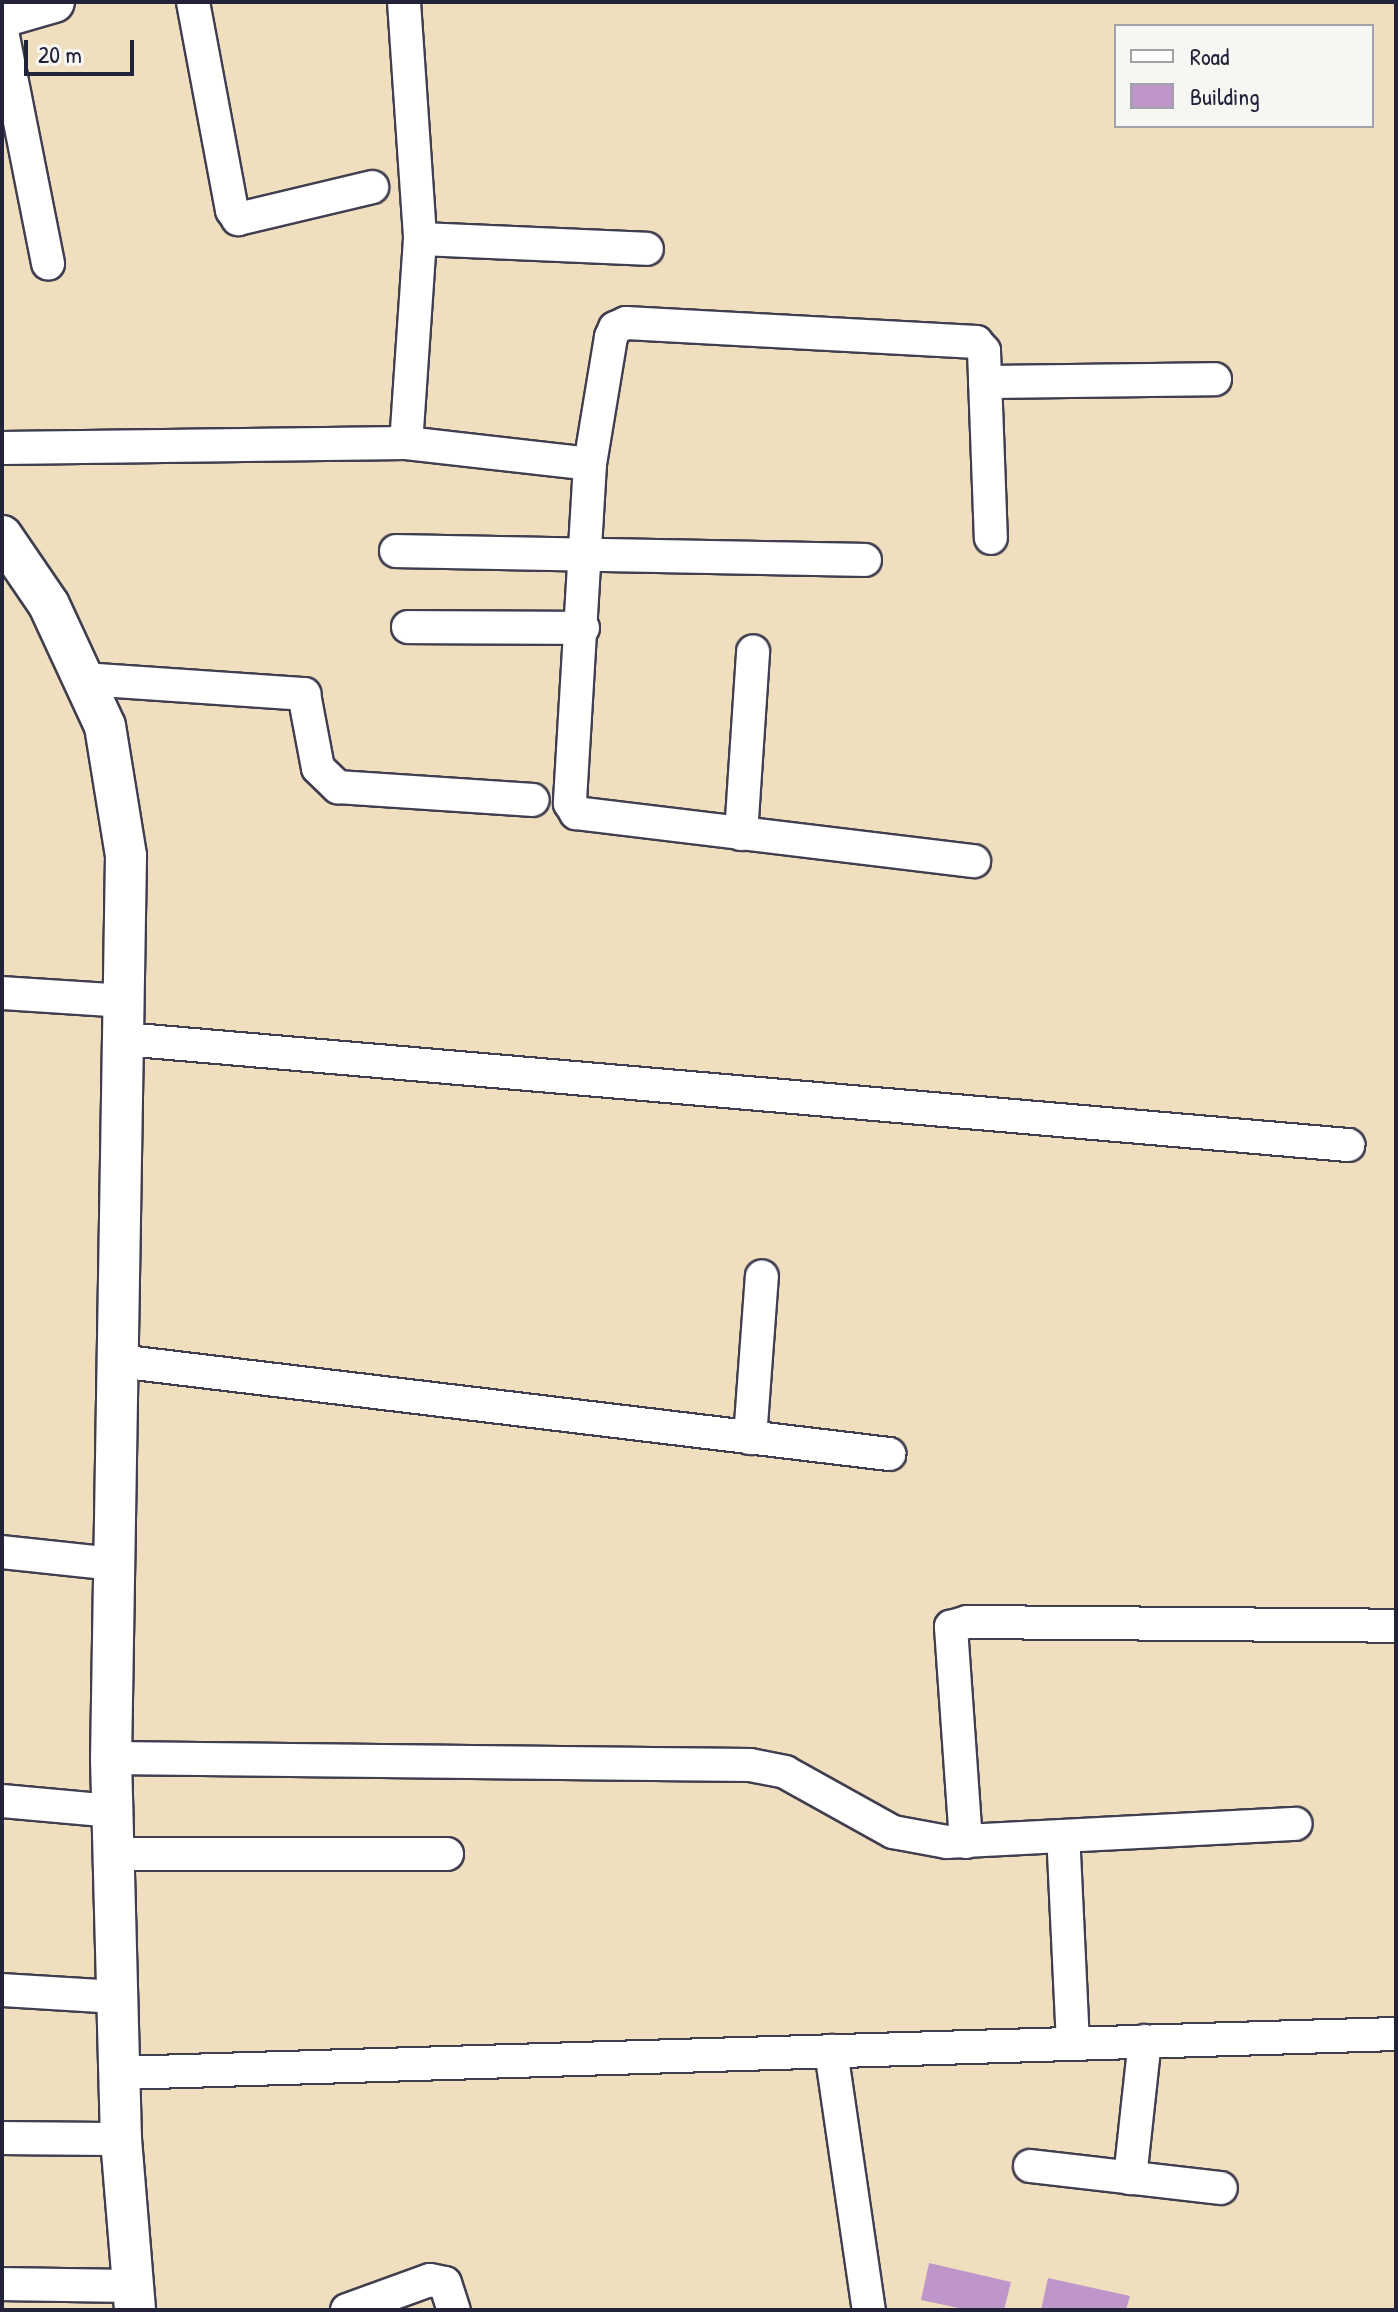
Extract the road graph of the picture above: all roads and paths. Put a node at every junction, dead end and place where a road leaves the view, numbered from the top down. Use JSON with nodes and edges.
{"nodes":[{"id":1,"x":193,"y":2,"type":"edge"},
{"id":2,"x":404,"y":2,"type":"edge"},
{"id":3,"x":45,"y":3,"type":"edge"},
{"id":4,"x":2,"y":17,"type":"edge"},
{"id":5,"x":2,"y":31,"type":"edge"},
{"id":6,"x":372,"y":187,"type":"dead end"},
{"id":7,"x":420,"y":239,"type":"junction"},
{"id":8,"x":647,"y":249,"type":"dead end"},
{"id":9,"x":48,"y":264,"type":"dead end"},
{"id":10,"x":1215,"y":379,"type":"dead end"},
{"id":11,"x":985,"y":382,"type":"junction"},
{"id":12,"x":406,"y":443,"type":"junction"},
{"id":13,"x":2,"y":448,"type":"edge"},
{"id":14,"x":590,"y":464,"type":"junction"},
{"id":15,"x":2,"y":536,"type":"edge"},
{"id":16,"x":991,"y":538,"type":"dead end"},
{"id":17,"x":396,"y":551,"type":"dead end"},
{"id":18,"x":588,"y":551,"type":"junction"},
{"id":19,"x":865,"y":560,"type":"dead end"},
{"id":20,"x":408,"y":627,"type":"dead end"},
{"id":21,"x":583,"y":628,"type":"junction"},
{"id":22,"x":753,"y":651,"type":"dead end"},
{"id":23,"x":84,"y":679,"type":"junction"},
{"id":24,"x":533,"y":800,"type":"dead end"},
{"id":25,"x":741,"y":834,"type":"junction"},
{"id":26,"x":974,"y":861,"type":"dead end"},
{"id":27,"x":2,"y":993,"type":"edge"},
{"id":28,"x":124,"y":1020,"type":"junction"},
{"id":29,"x":1348,"y":1145,"type":"dead end"},
{"id":30,"x":762,"y":1276,"type":"dead end"},
{"id":31,"x":118,"y":1361,"type":"junction"},
{"id":32,"x":750,"y":1438,"type":"junction"},
{"id":33,"x":889,"y":1454,"type":"dead end"},
{"id":34,"x":2,"y":1552,"type":"edge"},
{"id":35,"x":115,"y":1564,"type":"junction"},
{"id":36,"x":1396,"y":1626,"type":"edge"},
{"id":37,"x":111,"y":1758,"type":"junction"},
{"id":38,"x":2,"y":1801,"type":"edge"},
{"id":39,"x":112,"y":1811,"type":"junction"},
{"id":40,"x":1296,"y":1824,"type":"dead end"},
{"id":41,"x":966,"y":1842,"type":"junction"},
{"id":42,"x":1064,"y":1853,"type":"dead end"},
{"id":43,"x":113,"y":1854,"type":"junction"},
{"id":44,"x":447,"y":1854,"type":"dead end"},
{"id":45,"x":2,"y":1990,"type":"edge"},
{"id":46,"x":117,"y":1997,"type":"junction"},
{"id":47,"x":1396,"y":2034,"type":"edge"},
{"id":48,"x":1145,"y":2041,"type":"junction"},
{"id":49,"x":1073,"y":2044,"type":"junction"},
{"id":50,"x":831,"y":2051,"type":"junction"},
{"id":51,"x":120,"y":2073,"type":"junction"},
{"id":52,"x":2,"y":2138,"type":"edge"},
{"id":53,"x":121,"y":2139,"type":"junction"},
{"id":54,"x":1030,"y":2166,"type":"dead end"},
{"id":55,"x":1130,"y":2178,"type":"junction"},
{"id":56,"x":1221,"y":2188,"type":"dead end"},
{"id":57,"x":2,"y":2284,"type":"edge"},
{"id":58,"x":134,"y":2298,"type":"edge"},
{"id":59,"x":876,"y":2309,"type":"edge"},
{"id":60,"x":347,"y":2310,"type":"edge"},
{"id":61,"x":454,"y":2310,"type":"edge"}],
"edges":[{"from":1,"to":6,"type":"street"},
{"from":2,"to":7,"type":"street"},
{"from":3,"to":4,"type":"street"},
{"from":5,"to":9,"type":"street"},
{"from":7,"to":8,"type":"street"},
{"from":7,"to":12,"type":"street"},
{"from":10,"to":11,"type":"street"},
{"from":11,"to":14,"type":"street"},
{"from":11,"to":16,"type":"street"},
{"from":12,"to":13,"type":"street"},
{"from":12,"to":14,"type":"street"},
{"from":14,"to":18,"type":"street"},
{"from":15,"to":23,"type":"street"},
{"from":17,"to":18,"type":"street"},
{"from":18,"to":19,"type":"street"},
{"from":18,"to":21,"type":"street"},
{"from":20,"to":21,"type":"street"},
{"from":21,"to":25,"type":"street"},
{"from":22,"to":25,"type":"street"},
{"from":23,"to":24,"type":"street"},
{"from":23,"to":28,"type":"street"},
{"from":25,"to":26,"type":"street"},
{"from":27,"to":28,"type":"street"},
{"from":28,"to":29,"type":"street"},
{"from":28,"to":31,"type":"street"},
{"from":30,"to":32,"type":"street"},
{"from":31,"to":32,"type":"street"},
{"from":31,"to":35,"type":"street"},
{"from":32,"to":33,"type":"street"},
{"from":34,"to":35,"type":"street"},
{"from":35,"to":37,"type":"street"},
{"from":36,"to":41,"type":"street"},
{"from":37,"to":39,"type":"street"},
{"from":37,"to":41,"type":"street"},
{"from":38,"to":39,"type":"street"},
{"from":39,"to":43,"type":"street"},
{"from":40,"to":41,"type":"street"},
{"from":42,"to":49,"type":"street"},
{"from":43,"to":44,"type":"street"},
{"from":43,"to":46,"type":"street"},
{"from":45,"to":46,"type":"street"},
{"from":46,"to":51,"type":"street"},
{"from":47,"to":48,"type":"street"},
{"from":48,"to":49,"type":"street"},
{"from":48,"to":55,"type":"street"},
{"from":49,"to":50,"type":"street"},
{"from":50,"to":51,"type":"street"},
{"from":50,"to":59,"type":"street"},
{"from":51,"to":53,"type":"street"},
{"from":52,"to":53,"type":"street"},
{"from":53,"to":58,"type":"street"},
{"from":54,"to":55,"type":"street"},
{"from":55,"to":56,"type":"street"},
{"from":57,"to":58,"type":"street"},
{"from":60,"to":61,"type":"street"}]}
